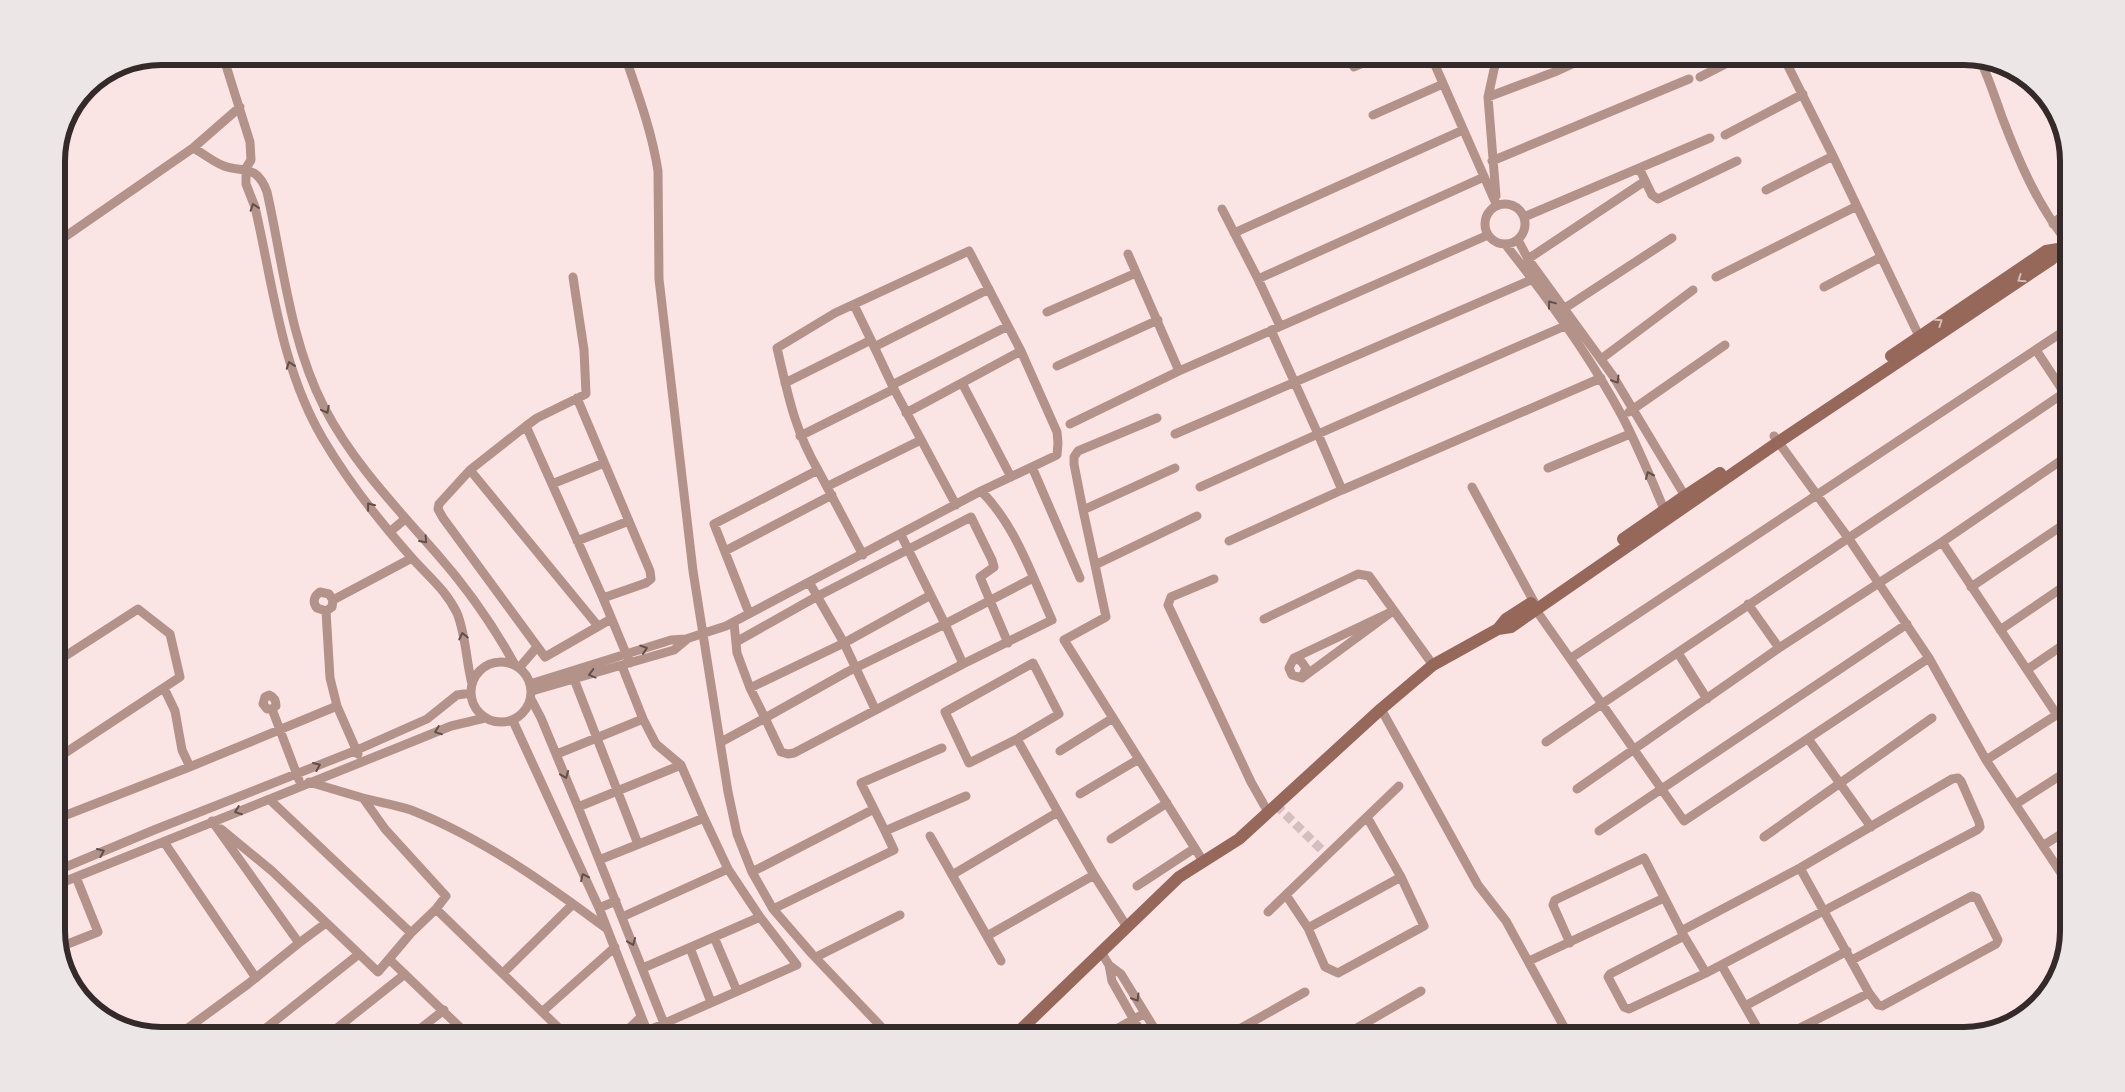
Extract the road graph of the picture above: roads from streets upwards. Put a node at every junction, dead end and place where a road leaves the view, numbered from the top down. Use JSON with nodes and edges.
{"nodes":[{"id":1,"x":226,"y":65,"type":"edge"},
{"id":2,"x":628,"y":65,"type":"edge"},
{"id":3,"x":1359,"y":65,"type":"edge"},
{"id":4,"x":1435,"y":65,"type":"edge"},
{"id":5,"x":1495,"y":65,"type":"edge"},
{"id":6,"x":1570,"y":65,"type":"edge"},
{"id":7,"x":1723,"y":65,"type":"edge"},
{"id":8,"x":1788,"y":65,"type":"edge"},
{"id":9,"x":1354,"y":67,"type":"dead end"},
{"id":10,"x":1983,"y":67,"type":"edge"},
{"id":11,"x":1700,"y":77,"type":"dead end"},
{"id":12,"x":1689,"y":78,"type":"dead end"},
{"id":13,"x":1443,"y":84,"type":"junction"},
{"id":14,"x":1803,"y":94,"type":"junction"},
{"id":15,"x":1488,"y":97,"type":"junction"},
{"id":16,"x":240,"y":107,"type":"junction"},
{"id":17,"x":1373,"y":114,"type":"dead end"},
{"id":18,"x":1463,"y":130,"type":"junction"},
{"id":19,"x":1724,"y":134,"type":"dead end"},
{"id":20,"x":1710,"y":138,"type":"dead end"},
{"id":21,"x":193,"y":148,"type":"junction"},
{"id":22,"x":1833,"y":156,"type":"junction"},
{"id":23,"x":1492,"y":161,"type":"junction"},
{"id":24,"x":1737,"y":161,"type":"dead end"},
{"id":25,"x":246,"y":168,"type":"junction"},
{"id":26,"x":1639,"y":168,"type":"junction"},
{"id":27,"x":1484,"y":177,"type":"junction"},
{"id":28,"x":1645,"y":181,"type":"junction"},
{"id":29,"x":1766,"y":190,"type":"dead end"},
{"id":30,"x":1497,"y":206,"type":"junction"},
{"id":31,"x":1857,"y":206,"type":"junction"},
{"id":32,"x":1222,"y":209,"type":"dead end"},
{"id":33,"x":1524,"y":217,"type":"junction"},
{"id":34,"x":2060,"y":217,"type":"edge"},
{"id":35,"x":2053,"y":224,"type":"junction"},
{"id":36,"x":1234,"y":233,"type":"junction"},
{"id":37,"x":1488,"y":235,"type":"junction"},
{"id":38,"x":2060,"y":236,"type":"edge"},
{"id":39,"x":65,"y":237,"type":"edge"},
{"id":40,"x":1672,"y":238,"type":"dead end"},
{"id":41,"x":1518,"y":240,"type":"junction"},
{"id":42,"x":1505,"y":244,"type":"junction"},
{"id":43,"x":280,"y":246,"type":"junction"},
{"id":44,"x":2060,"y":247,"type":"edge"},
{"id":45,"x":2060,"y":250,"type":"edge"},
{"id":46,"x":1128,"y":254,"type":"dead end"},
{"id":47,"x":1881,"y":257,"type":"junction"},
{"id":48,"x":1528,"y":259,"type":"junction"},
{"id":49,"x":1136,"y":273,"type":"junction"},
{"id":50,"x":270,"y":274,"type":"junction"},
{"id":51,"x":573,"y":276,"type":"dead end"},
{"id":52,"x":1716,"y":277,"type":"dead end"},
{"id":53,"x":1258,"y":279,"type":"junction"},
{"id":54,"x":1533,"y":279,"type":"junction"},
{"id":55,"x":1824,"y":287,"type":"dead end"},
{"id":56,"x":989,"y":290,"type":"junction"},
{"id":57,"x":1693,"y":290,"type":"dead end"},
{"id":58,"x":287,"y":292,"type":"junction"},
{"id":59,"x":274,"y":295,"type":"junction"},
{"id":60,"x":854,"y":305,"type":"junction"},
{"id":61,"x":1565,"y":308,"type":"junction"},
{"id":62,"x":1047,"y":312,"type":"dead end"},
{"id":63,"x":1158,"y":320,"type":"junction"},
{"id":64,"x":279,"y":321,"type":"junction"},
{"id":65,"x":1567,"y":325,"type":"junction"},
{"id":66,"x":1008,"y":326,"type":"junction"},
{"id":67,"x":1280,"y":326,"type":"junction"},
{"id":68,"x":1271,"y":330,"type":"junction"},
{"id":69,"x":298,"y":333,"type":"junction"},
{"id":70,"x":2060,"y":334,"type":"edge"},
{"id":71,"x":1918,"y":336,"type":"junction"},
{"id":72,"x":872,"y":344,"type":"junction"},
{"id":73,"x":1725,"y":345,"type":"dead end"},
{"id":74,"x":2036,"y":350,"type":"junction"},
{"id":75,"x":1021,"y":351,"type":"junction"},
{"id":76,"x":1601,"y":359,"type":"junction"},
{"id":77,"x":1057,"y":366,"type":"dead end"},
{"id":78,"x":1179,"y":372,"type":"junction"},
{"id":79,"x":1601,"y":378,"type":"junction"},
{"id":80,"x":1295,"y":382,"type":"junction"},
{"id":81,"x":785,"y":383,"type":"junction"},
{"id":82,"x":962,"y":383,"type":"junction"},
{"id":83,"x":2060,"y":386,"type":"edge"},
{"id":84,"x":893,"y":387,"type":"junction"},
{"id":85,"x":576,"y":398,"type":"junction"},
{"id":86,"x":2060,"y":401,"type":"edge"},
{"id":87,"x":1633,"y":409,"type":"junction"},
{"id":88,"x":906,"y":413,"type":"junction"},
{"id":89,"x":1622,"y":416,"type":"junction"},
{"id":90,"x":1157,"y":418,"type":"dead end"},
{"id":91,"x":1070,"y":424,"type":"dead end"},
{"id":92,"x":526,"y":426,"type":"junction"},
{"id":93,"x":1175,"y":434,"type":"dead end"},
{"id":94,"x":1318,"y":434,"type":"junction"},
{"id":95,"x":1630,"y":434,"type":"junction"},
{"id":96,"x":800,"y":436,"type":"junction"},
{"id":97,"x":921,"y":440,"type":"junction"},
{"id":98,"x":1775,"y":440,"type":"junction"},
{"id":99,"x":2060,"y":461,"type":"edge"},
{"id":100,"x":604,"y":463,"type":"junction"},
{"id":101,"x":1032,"y":467,"type":"junction"},
{"id":102,"x":1175,"y":468,"type":"dead end"},
{"id":103,"x":1548,"y":468,"type":"dead end"},
{"id":104,"x":470,"y":470,"type":"junction"},
{"id":105,"x":818,"y":470,"type":"junction"},
{"id":106,"x":1011,"y":477,"type":"junction"},
{"id":107,"x":552,"y":484,"type":"junction"},
{"id":108,"x":828,"y":486,"type":"junction"},
{"id":109,"x":1472,"y":487,"type":"dead end"},
{"id":110,"x":1200,"y":488,"type":"dead end"},
{"id":111,"x":1342,"y":490,"type":"junction"},
{"id":112,"x":981,"y":492,"type":"junction"},
{"id":113,"x":1818,"y":494,"type":"junction"},
{"id":114,"x":832,"y":495,"type":"junction"},
{"id":115,"x":1687,"y":500,"type":"junction"},
{"id":116,"x":958,"y":504,"type":"junction"},
{"id":117,"x":1083,"y":510,"type":"junction"},
{"id":118,"x":1666,"y":515,"type":"junction"},
{"id":119,"x":1197,"y":516,"type":"dead end"},
{"id":120,"x":971,"y":518,"type":"junction"},
{"id":121,"x":405,"y":519,"type":"junction"},
{"id":122,"x":629,"y":522,"type":"junction"},
{"id":123,"x":2060,"y":527,"type":"edge"},
{"id":124,"x":391,"y":531,"type":"junction"},
{"id":125,"x":901,"y":535,"type":"junction"},
{"id":126,"x":1849,"y":539,"type":"junction"},
{"id":127,"x":577,"y":541,"type":"junction"},
{"id":128,"x":1229,"y":541,"type":"dead end"},
{"id":129,"x":1942,"y":542,"type":"junction"},
{"id":130,"x":725,"y":551,"type":"junction"},
{"id":131,"x":908,"y":552,"type":"junction"},
{"id":132,"x":864,"y":554,"type":"junction"},
{"id":133,"x":412,"y":558,"type":"junction"},
{"id":134,"x":1095,"y":565,"type":"junction"},
{"id":135,"x":1033,"y":578,"type":"junction"},
{"id":136,"x":1080,"y":578,"type":"dead end"},
{"id":137,"x":1214,"y":578,"type":"dead end"},
{"id":138,"x":808,"y":582,"type":"junction"},
{"id":139,"x":1879,"y":584,"type":"junction"},
{"id":140,"x":1972,"y":587,"type":"junction"},
{"id":141,"x":2060,"y":589,"type":"edge"},
{"id":142,"x":930,"y":596,"type":"junction"},
{"id":143,"x":816,"y":597,"type":"junction"},
{"id":144,"x":603,"y":598,"type":"junction"},
{"id":145,"x":333,"y":600,"type":"junction"},
{"id":146,"x":992,"y":600,"type":"junction"},
{"id":147,"x":1748,"y":604,"type":"junction"},
{"id":148,"x":1535,"y":606,"type":"junction"},
{"id":149,"x":326,"y":611,"type":"junction"},
{"id":150,"x":1393,"y":611,"type":"junction"},
{"id":151,"x":749,"y":614,"type":"junction"},
{"id":152,"x":611,"y":619,"type":"junction"},
{"id":153,"x":1264,"y":619,"type":"dead end"},
{"id":154,"x":734,"y":623,"type":"junction"},
{"id":155,"x":945,"y":624,"type":"junction"},
{"id":156,"x":1906,"y":624,"type":"junction"},
{"id":157,"x":598,"y":626,"type":"junction"},
{"id":158,"x":2000,"y":630,"type":"junction"},
{"id":159,"x":703,"y":635,"type":"junction"},
{"id":160,"x":736,"y":642,"type":"junction"},
{"id":161,"x":844,"y":643,"type":"junction"},
{"id":162,"x":1008,"y":643,"type":"junction"},
{"id":163,"x":537,"y":647,"type":"junction"},
{"id":164,"x":1779,"y":648,"type":"junction"},
{"id":165,"x":2060,"y":648,"type":"edge"},
{"id":166,"x":1678,"y":653,"type":"junction"},
{"id":167,"x":65,"y":656,"type":"edge"},
{"id":168,"x":1571,"y":658,"type":"junction"},
{"id":169,"x":1929,"y":658,"type":"junction"},
{"id":170,"x":626,"y":661,"type":"junction"},
{"id":171,"x":963,"y":664,"type":"junction"},
{"id":172,"x":1433,"y":665,"type":"junction"},
{"id":173,"x":517,"y":667,"type":"junction"},
{"id":174,"x":855,"y":668,"type":"junction"},
{"id":175,"x":2028,"y":669,"type":"junction"},
{"id":176,"x":574,"y":679,"type":"junction"},
{"id":177,"x":164,"y":688,"type":"junction"},
{"id":178,"x":472,"y":688,"type":"junction"},
{"id":179,"x":750,"y":688,"type":"junction"},
{"id":180,"x":531,"y":691,"type":"junction"},
{"id":181,"x":1708,"y":699,"type":"junction"},
{"id":182,"x":1602,"y":704,"type":"junction"},
{"id":183,"x":337,"y":706,"type":"junction"},
{"id":184,"x":875,"y":708,"type":"junction"},
{"id":185,"x":272,"y":709,"type":"dead end"},
{"id":186,"x":1380,"y":709,"type":"junction"},
{"id":187,"x":2060,"y":713,"type":"edge"},
{"id":188,"x":2057,"y":715,"type":"junction"},
{"id":189,"x":485,"y":718,"type":"junction"},
{"id":190,"x":765,"y":718,"type":"junction"},
{"id":191,"x":1114,"y":718,"type":"junction"},
{"id":192,"x":1932,"y":718,"type":"dead end"},
{"id":193,"x":643,"y":719,"type":"junction"},
{"id":194,"x":513,"y":721,"type":"junction"},
{"id":195,"x":281,"y":729,"type":"junction"},
{"id":196,"x":596,"y":738,"type":"junction"},
{"id":197,"x":1016,"y":739,"type":"junction"},
{"id":198,"x":1808,"y":740,"type":"junction"},
{"id":199,"x":721,"y":742,"type":"junction"},
{"id":200,"x":1546,"y":742,"type":"dead end"},
{"id":201,"x":942,"y":748,"type":"dead end"},
{"id":202,"x":1634,"y":749,"type":"junction"},
{"id":203,"x":356,"y":750,"type":"junction"},
{"id":204,"x":1060,"y":751,"type":"dead end"},
{"id":205,"x":65,"y":752,"type":"edge"},
{"id":206,"x":557,"y":754,"type":"junction"},
{"id":207,"x":1139,"y":759,"type":"junction"},
{"id":208,"x":1986,"y":760,"type":"junction"},
{"id":209,"x":362,"y":761,"type":"junction"},
{"id":210,"x":680,"y":765,"type":"junction"},
{"id":211,"x":190,"y":767,"type":"junction"},
{"id":212,"x":297,"y":775,"type":"junction"},
{"id":213,"x":2060,"y":776,"type":"edge"},
{"id":214,"x":1840,"y":783,"type":"junction"},
{"id":215,"x":305,"y":784,"type":"junction"},
{"id":216,"x":1398,"y":786,"type":"dead end"},
{"id":217,"x":1662,"y":788,"type":"junction"},
{"id":218,"x":1577,"y":789,"type":"dead end"},
{"id":219,"x":617,"y":791,"type":"junction"},
{"id":220,"x":1080,"y":794,"type":"dead end"},
{"id":221,"x":966,"y":796,"type":"dead end"},
{"id":222,"x":363,"y":798,"type":"junction"},
{"id":223,"x":269,"y":799,"type":"junction"},
{"id":224,"x":1166,"y":803,"type":"junction"},
{"id":225,"x":2016,"y":804,"type":"junction"},
{"id":226,"x":578,"y":807,"type":"junction"},
{"id":227,"x":874,"y":809,"type":"junction"},
{"id":228,"x":1058,"y":812,"type":"junction"},
{"id":229,"x":1268,"y":812,"type":"junction"},
{"id":230,"x":65,"y":816,"type":"edge"},
{"id":231,"x":1367,"y":817,"type":"junction"},
{"id":232,"x":704,"y":818,"type":"junction"},
{"id":233,"x":212,"y":821,"type":"junction"},
{"id":234,"x":1871,"y":827,"type":"junction"},
{"id":235,"x":885,"y":831,"type":"junction"},
{"id":236,"x":1599,"y":831,"type":"dead end"},
{"id":237,"x":2060,"y":835,"type":"edge"},
{"id":238,"x":930,"y":836,"type":"dead end"},
{"id":239,"x":1764,"y":837,"type":"dead end"},
{"id":240,"x":1111,"y":838,"type":"dead end"},
{"id":241,"x":164,"y":842,"type":"junction"},
{"id":242,"x":638,"y":844,"type":"junction"},
{"id":243,"x":2044,"y":845,"type":"junction"},
{"id":244,"x":1195,"y":848,"type":"junction"},
{"id":245,"x":599,"y":860,"type":"junction"},
{"id":246,"x":1203,"y":861,"type":"junction"},
{"id":247,"x":65,"y":867,"type":"edge"},
{"id":248,"x":1800,"y":868,"type":"junction"},
{"id":249,"x":728,"y":869,"type":"junction"},
{"id":250,"x":2060,"y":871,"type":"edge"},
{"id":251,"x":752,"y":872,"type":"junction"},
{"id":252,"x":952,"y":875,"type":"junction"},
{"id":253,"x":1094,"y":875,"type":"junction"},
{"id":254,"x":76,"y":877,"type":"junction"},
{"id":255,"x":1401,"y":878,"type":"junction"},
{"id":256,"x":65,"y":881,"type":"edge"},
{"id":257,"x":1137,"y":886,"type":"dead end"},
{"id":258,"x":1286,"y":895,"type":"junction"},
{"id":259,"x":1664,"y":898,"type":"junction"},
{"id":260,"x":616,"y":901,"type":"junction"},
{"id":261,"x":573,"y":904,"type":"junction"},
{"id":262,"x":598,"y":908,"type":"junction"},
{"id":263,"x":773,"y":908,"type":"junction"},
{"id":264,"x":436,"y":909,"type":"junction"},
{"id":265,"x":1268,"y":912,"type":"dead end"},
{"id":266,"x":1825,"y":912,"type":"junction"},
{"id":267,"x":900,"y":915,"type":"dead end"},
{"id":268,"x":622,"y":917,"type":"junction"},
{"id":269,"x":760,"y":918,"type":"junction"},
{"id":270,"x":326,"y":922,"type":"junction"},
{"id":271,"x":1127,"y":927,"type":"junction"},
{"id":272,"x":1308,"y":928,"type":"junction"},
{"id":273,"x":607,"y":929,"type":"junction"},
{"id":274,"x":411,"y":933,"type":"junction"},
{"id":275,"x":1683,"y":934,"type":"junction"},
{"id":276,"x":986,"y":936,"type":"junction"},
{"id":277,"x":714,"y":937,"type":"junction"},
{"id":278,"x":299,"y":943,"type":"junction"},
{"id":279,"x":1570,"y":943,"type":"junction"},
{"id":280,"x":66,"y":945,"type":"edge"},
{"id":281,"x":614,"y":947,"type":"junction"},
{"id":282,"x":690,"y":948,"type":"junction"},
{"id":283,"x":1847,"y":951,"type":"junction"},
{"id":284,"x":1101,"y":952,"type":"junction"},
{"id":285,"x":359,"y":954,"type":"junction"},
{"id":286,"x":816,"y":957,"type":"junction"},
{"id":287,"x":389,"y":959,"type":"junction"},
{"id":288,"x":1852,"y":960,"type":"junction"},
{"id":289,"x":1001,"y":961,"type":"dead end"},
{"id":290,"x":1529,"y":961,"type":"junction"},
{"id":291,"x":1109,"y":965,"type":"junction"},
{"id":292,"x":1722,"y":966,"type":"junction"},
{"id":293,"x":643,"y":968,"type":"junction"},
{"id":294,"x":503,"y":973,"type":"junction"},
{"id":295,"x":1706,"y":973,"type":"junction"},
{"id":296,"x":405,"y":974,"type":"junction"},
{"id":297,"x":256,"y":978,"type":"junction"},
{"id":298,"x":737,"y":991,"type":"junction"},
{"id":299,"x":1421,"y":991,"type":"dead end"},
{"id":300,"x":1305,"y":992,"type":"dead end"},
{"id":301,"x":1869,"y":993,"type":"junction"},
{"id":302,"x":711,"y":1002,"type":"junction"},
{"id":303,"x":1745,"y":1006,"type":"junction"},
{"id":304,"x":444,"y":1010,"type":"junction"},
{"id":305,"x":543,"y":1011,"type":"junction"},
{"id":306,"x":1145,"y":1013,"type":"junction"},
{"id":307,"x":641,"y":1017,"type":"junction"},
{"id":308,"x":1133,"y":1019,"type":"junction"},
{"id":309,"x":663,"y":1022,"type":"junction"},
{"id":310,"x":189,"y":1027,"type":"edge"},
{"id":311,"x":267,"y":1027,"type":"edge"},
{"id":312,"x":338,"y":1027,"type":"edge"},
{"id":313,"x":422,"y":1027,"type":"edge"},
{"id":314,"x":461,"y":1027,"type":"edge"},
{"id":315,"x":558,"y":1027,"type":"edge"},
{"id":316,"x":630,"y":1027,"type":"edge"},
{"id":317,"x":645,"y":1027,"type":"edge"},
{"id":318,"x":656,"y":1027,"type":"edge"},
{"id":319,"x":665,"y":1027,"type":"edge"},
{"id":320,"x":882,"y":1027,"type":"edge"},
{"id":321,"x":1023,"y":1027,"type":"edge"},
{"id":322,"x":1119,"y":1027,"type":"edge"},
{"id":323,"x":1138,"y":1027,"type":"edge"},
{"id":324,"x":1154,"y":1027,"type":"edge"},
{"id":325,"x":1243,"y":1027,"type":"edge"},
{"id":326,"x":1359,"y":1027,"type":"edge"},
{"id":327,"x":1564,"y":1027,"type":"edge"},
{"id":328,"x":1757,"y":1027,"type":"edge"},
{"id":329,"x":1802,"y":1027,"type":"edge"}],
"edges":[{"from":1,"to":16,"type":"street"},
{"from":2,"to":159,"type":"street"},
{"from":3,"to":9,"type":"street"},
{"from":4,"to":13,"type":"street"},
{"from":5,"to":15,"type":"street"},
{"from":6,"to":15,"type":"street"},
{"from":7,"to":11,"type":"street"},
{"from":8,"to":14,"type":"street"},
{"from":10,"to":35,"type":"street"},
{"from":12,"to":23,"type":"street"},
{"from":13,"to":17,"type":"street"},
{"from":13,"to":18,"type":"street"},
{"from":14,"to":19,"type":"street"},
{"from":14,"to":22,"type":"street"},
{"from":15,"to":23,"type":"street"},
{"from":16,"to":21,"type":"street"},
{"from":16,"to":25,"type":"street"},
{"from":18,"to":27,"type":"street"},
{"from":18,"to":36,"type":"street"},
{"from":20,"to":26,"type":"street"},
{"from":21,"to":25,"type":"street"},
{"from":21,"to":39,"type":"street"},
{"from":22,"to":29,"type":"street"},
{"from":22,"to":31,"type":"street"},
{"from":23,"to":30,"type":"street"},
{"from":24,"to":28,"type":"street"},
{"from":25,"to":43,"type":"street"},
{"from":50,"to":25,"type":"street","one_way":true},
{"from":26,"to":28,"type":"street"},
{"from":26,"to":33,"type":"street"},
{"from":27,"to":30,"type":"street"},
{"from":27,"to":53,"type":"street"},
{"from":28,"to":48,"type":"street"},
{"from":30,"to":33,"type":"street"},
{"from":30,"to":37,"type":"street"},
{"from":31,"to":47,"type":"street"},
{"from":31,"to":52,"type":"street"},
{"from":32,"to":36,"type":"street"},
{"from":33,"to":41,"type":"street"},
{"from":34,"to":35,"type":"street"},
{"from":35,"to":38,"type":"street"},
{"from":36,"to":53,"type":"street"},
{"from":37,"to":42,"type":"street"},
{"from":37,"to":67,"type":"street"},
{"from":40,"to":61,"type":"street"},
{"from":41,"to":42,"type":"street"},
{"from":41,"to":48,"type":"street"},
{"from":42,"to":54,"type":"street"},
{"from":43,"to":50,"type":"street"},
{"from":43,"to":58,"type":"street"},
{"from":71,"to":44,"type":"street","one_way":true},
{"from":45,"to":98,"type":"street","one_way":true},
{"from":46,"to":49,"type":"street"},
{"from":47,"to":55,"type":"street"},
{"from":47,"to":71,"type":"street"},
{"from":48,"to":61,"type":"street"},
{"from":49,"to":62,"type":"street"},
{"from":49,"to":63,"type":"street"},
{"from":50,"to":59,"type":"street"},
{"from":51,"to":85,"type":"street"},
{"from":53,"to":67,"type":"street"},
{"from":65,"to":54,"type":"street","one_way":true},
{"from":54,"to":80,"type":"street"},
{"from":56,"to":60,"type":"street"},
{"from":56,"to":66,"type":"street"},
{"from":56,"to":72,"type":"street"},
{"from":57,"to":76,"type":"street"},
{"from":58,"to":59,"type":"street"},
{"from":58,"to":69,"type":"street"},
{"from":59,"to":64,"type":"street"},
{"from":60,"to":72,"type":"street"},
{"from":60,"to":81,"type":"street"},
{"from":61,"to":76,"type":"street"},
{"from":63,"to":77,"type":"street"},
{"from":63,"to":78,"type":"street"},
{"from":64,"to":69,"type":"street"},
{"from":124,"to":64,"type":"street","one_way":true},
{"from":65,"to":79,"type":"street"},
{"from":65,"to":94,"type":"street"},
{"from":66,"to":75,"type":"street"},
{"from":66,"to":84,"type":"street"},
{"from":67,"to":68,"type":"street"},
{"from":68,"to":78,"type":"street"},
{"from":68,"to":80,"type":"street"},
{"from":69,"to":121,"type":"street","one_way":true},
{"from":70,"to":74,"type":"street"},
{"from":71,"to":98,"type":"street"},
{"from":72,"to":81,"type":"street"},
{"from":72,"to":84,"type":"street"},
{"from":73,"to":87,"type":"street"},
{"from":74,"to":83,"type":"street"},
{"from":74,"to":113,"type":"street"},
{"from":75,"to":82,"type":"street"},
{"from":75,"to":101,"type":"street"},
{"from":76,"to":87,"type":"street","one_way":true},
{"from":78,"to":91,"type":"street"},
{"from":79,"to":89,"type":"street"},
{"from":79,"to":111,"type":"street"},
{"from":80,"to":93,"type":"street"},
{"from":80,"to":94,"type":"street"},
{"from":81,"to":96,"type":"street"},
{"from":82,"to":88,"type":"street"},
{"from":82,"to":106,"type":"street"},
{"from":84,"to":88,"type":"street"},
{"from":84,"to":96,"type":"street"},
{"from":85,"to":92,"type":"street"},
{"from":85,"to":100,"type":"street"},
{"from":86,"to":126,"type":"street"},
{"from":87,"to":89,"type":"street"},
{"from":87,"to":115,"type":"street"},
{"from":88,"to":97,"type":"street"},
{"from":89,"to":95,"type":"street"},
{"from":90,"to":117,"type":"street"},
{"from":92,"to":104,"type":"street"},
{"from":92,"to":107,"type":"street"},
{"from":94,"to":110,"type":"street"},
{"from":94,"to":111,"type":"street"},
{"from":95,"to":103,"type":"street"},
{"from":118,"to":95,"type":"street","one_way":true},
{"from":96,"to":105,"type":"street"},
{"from":97,"to":108,"type":"street"},
{"from":97,"to":116,"type":"street"},
{"from":98,"to":113,"type":"street"},
{"from":98,"to":115,"type":"street"},
{"from":99,"to":129,"type":"street"},
{"from":100,"to":107,"type":"street"},
{"from":100,"to":122,"type":"street"},
{"from":101,"to":106,"type":"street"},
{"from":101,"to":136,"type":"street"},
{"from":102,"to":117,"type":"street"},
{"from":104,"to":157,"type":"street"},
{"from":104,"to":163,"type":"street"},
{"from":105,"to":108,"type":"street"},
{"from":105,"to":130,"type":"street"},
{"from":106,"to":112,"type":"street"},
{"from":107,"to":127,"type":"street"},
{"from":108,"to":114,"type":"street"},
{"from":109,"to":148,"type":"street"},
{"from":111,"to":128,"type":"street"},
{"from":112,"to":116,"type":"street"},
{"from":112,"to":135,"type":"street"},
{"from":113,"to":126,"type":"street"},
{"from":113,"to":168,"type":"street"},
{"from":114,"to":130,"type":"street"},
{"from":114,"to":132,"type":"street"},
{"from":115,"to":118,"type":"street"},
{"from":116,"to":120,"type":"street"},
{"from":116,"to":125,"type":"street"},
{"from":117,"to":134,"type":"street"},
{"from":118,"to":148,"type":"street"},
{"from":119,"to":134,"type":"street"},
{"from":120,"to":131,"type":"street"},
{"from":120,"to":146,"type":"street"},
{"from":121,"to":124,"type":"street"},
{"from":121,"to":173,"type":"street","one_way":true},
{"from":122,"to":127,"type":"street"},
{"from":122,"to":144,"type":"street"},
{"from":123,"to":140,"type":"street"},
{"from":124,"to":133,"type":"street"},
{"from":125,"to":131,"type":"street"},
{"from":125,"to":132,"type":"street"},
{"from":126,"to":139,"type":"street"},
{"from":126,"to":147,"type":"street"},
{"from":127,"to":144,"type":"street"},
{"from":129,"to":139,"type":"street"},
{"from":129,"to":140,"type":"street"},
{"from":130,"to":151,"type":"street"},
{"from":131,"to":142,"type":"street"},
{"from":131,"to":143,"type":"street"},
{"from":132,"to":138,"type":"street"},
{"from":133,"to":145,"type":"street"},
{"from":178,"to":133,"type":"street","one_way":true},
{"from":134,"to":191,"type":"street"},
{"from":135,"to":146,"type":"street"},
{"from":135,"to":162,"type":"street"},
{"from":137,"to":229,"type":"street"},
{"from":138,"to":143,"type":"street"},
{"from":138,"to":151,"type":"street"},
{"from":139,"to":156,"type":"street"},
{"from":139,"to":164,"type":"street"},
{"from":140,"to":158,"type":"street"},
{"from":141,"to":158,"type":"street"},
{"from":142,"to":155,"type":"street"},
{"from":142,"to":161,"type":"street"},
{"from":143,"to":160,"type":"street"},
{"from":143,"to":161,"type":"street"},
{"from":144,"to":152,"type":"street"},
{"from":145,"to":149,"type":"street"},
{"from":145,"to":149,"type":"street"},
{"from":146,"to":155,"type":"street"},
{"from":146,"to":162,"type":"street"},
{"from":147,"to":164,"type":"street"},
{"from":147,"to":166,"type":"street"},
{"from":148,"to":168,"type":"street"},
{"from":148,"to":172,"type":"street"},
{"from":149,"to":183,"type":"street"},
{"from":150,"to":150,"type":"street"},
{"from":150,"to":153,"type":"street"},
{"from":150,"to":172,"type":"street"},
{"from":151,"to":154,"type":"street"},
{"from":152,"to":157,"type":"street"},
{"from":152,"to":170,"type":"street"},
{"from":154,"to":159,"type":"street"},
{"from":154,"to":160,"type":"street"},
{"from":155,"to":171,"type":"street"},
{"from":155,"to":174,"type":"street"},
{"from":156,"to":169,"type":"street"},
{"from":156,"to":217,"type":"street"},
{"from":157,"to":163,"type":"street"},
{"from":158,"to":175,"type":"street"},
{"from":159,"to":170,"type":"street"},
{"from":159,"to":199,"type":"street"},
{"from":160,"to":179,"type":"street"},
{"from":161,"to":174,"type":"street"},
{"from":161,"to":179,"type":"street"},
{"from":162,"to":171,"type":"street"},
{"from":163,"to":173,"type":"street"},
{"from":164,"to":181,"type":"street"},
{"from":165,"to":175,"type":"street"},
{"from":166,"to":181,"type":"street"},
{"from":166,"to":182,"type":"street"},
{"from":167,"to":177,"type":"street"},
{"from":168,"to":182,"type":"street"},
{"from":169,"to":198,"type":"street"},
{"from":169,"to":208,"type":"street"},
{"from":170,"to":176,"type":"street","one_way":true},
{"from":170,"to":180,"type":"street"},
{"from":170,"to":193,"type":"street"},
{"from":171,"to":184,"type":"street"},
{"from":172,"to":186,"type":"street"},
{"from":173,"to":178,"type":"street"},
{"from":173,"to":180,"type":"street"},
{"from":174,"to":184,"type":"street"},
{"from":174,"to":190,"type":"street"},
{"from":175,"to":188,"type":"street"},
{"from":176,"to":180,"type":"street"},
{"from":176,"to":196,"type":"street"},
{"from":177,"to":205,"type":"street"},
{"from":177,"to":211,"type":"street"},
{"from":178,"to":189,"type":"street"},
{"from":178,"to":203,"type":"street"},
{"from":179,"to":190,"type":"street"},
{"from":180,"to":194,"type":"street"},
{"from":180,"to":206,"type":"street"},
{"from":181,"to":202,"type":"street"},
{"from":182,"to":200,"type":"street"},
{"from":182,"to":202,"type":"street"},
{"from":183,"to":195,"type":"street"},
{"from":183,"to":203,"type":"street"},
{"from":184,"to":190,"type":"street"},
{"from":185,"to":195,"type":"street"},
{"from":186,"to":229,"type":"street"},
{"from":186,"to":290,"type":"street"},
{"from":187,"to":188,"type":"street"},
{"from":188,"to":208,"type":"street"},
{"from":189,"to":194,"type":"street"},
{"from":189,"to":209,"type":"street","one_way":true},
{"from":190,"to":199,"type":"street"},
{"from":191,"to":204,"type":"street"},
{"from":191,"to":207,"type":"street"},
{"from":192,"to":214,"type":"street"},
{"from":193,"to":196,"type":"street"},
{"from":193,"to":210,"type":"street"},
{"from":262,"to":194,"type":"street","one_way":true},
{"from":195,"to":211,"type":"street"},
{"from":195,"to":212,"type":"street"},
{"from":196,"to":206,"type":"street"},
{"from":196,"to":219,"type":"street"},
{"from":197,"to":197,"type":"street"},
{"from":197,"to":228,"type":"street"},
{"from":198,"to":214,"type":"street"},
{"from":198,"to":217,"type":"street"},
{"from":199,"to":251,"type":"street"},
{"from":201,"to":227,"type":"street"},
{"from":202,"to":217,"type":"street"},
{"from":202,"to":218,"type":"street"},
{"from":203,"to":209,"type":"street"},
{"from":212,"to":203,"type":"street","one_way":true},
{"from":206,"to":226,"type":"street","one_way":true},
{"from":207,"to":220,"type":"street"},
{"from":207,"to":224,"type":"street"},
{"from":208,"to":225,"type":"street"},
{"from":209,"to":215,"type":"street"},
{"from":210,"to":219,"type":"street"},
{"from":210,"to":232,"type":"street"},
{"from":211,"to":230,"type":"street"},
{"from":212,"to":215,"type":"street"},
{"from":247,"to":212,"type":"street","one_way":true},
{"from":213,"to":225,"type":"street"},
{"from":214,"to":234,"type":"street"},
{"from":214,"to":239,"type":"street"},
{"from":215,"to":222,"type":"street"},
{"from":215,"to":223,"type":"street"},
{"from":216,"to":231,"type":"street"},
{"from":217,"to":236,"type":"street"},
{"from":219,"to":226,"type":"street"},
{"from":219,"to":242,"type":"street"},
{"from":221,"to":235,"type":"street"},
{"from":222,"to":261,"type":"street"},
{"from":222,"to":264,"type":"street"},
{"from":223,"to":233,"type":"street","one_way":true},
{"from":223,"to":274,"type":"street"},
{"from":224,"to":240,"type":"street"},
{"from":224,"to":244,"type":"street"},
{"from":225,"to":243,"type":"street"},
{"from":226,"to":245,"type":"street"},
{"from":227,"to":235,"type":"street"},
{"from":227,"to":251,"type":"street"},
{"from":228,"to":252,"type":"street"},
{"from":228,"to":253,"type":"street"},
{"from":229,"to":246,"type":"street"},
{"from":231,"to":255,"type":"street"},
{"from":231,"to":258,"type":"street"},
{"from":232,"to":242,"type":"street"},
{"from":232,"to":249,"type":"street"},
{"from":233,"to":241,"type":"street"},
{"from":233,"to":270,"type":"street"},
{"from":233,"to":278,"type":"street"},
{"from":234,"to":248,"type":"street"},
{"from":234,"to":266,"type":"street"},
{"from":235,"to":263,"type":"street"},
{"from":237,"to":243,"type":"street"},
{"from":238,"to":252,"type":"street"},
{"from":241,"to":254,"type":"street"},
{"from":241,"to":297,"type":"street"},
{"from":242,"to":245,"type":"street"},
{"from":243,"to":250,"type":"street"},
{"from":244,"to":246,"type":"street"},
{"from":244,"to":257,"type":"street"},
{"from":245,"to":260,"type":"street"},
{"from":246,"to":271,"type":"street"},
{"from":248,"to":266,"type":"street"},
{"from":248,"to":275,"type":"street"},
{"from":249,"to":268,"type":"street"},
{"from":249,"to":269,"type":"street"},
{"from":251,"to":263,"type":"street"},
{"from":252,"to":276,"type":"street"},
{"from":253,"to":271,"type":"street"},
{"from":253,"to":276,"type":"street"},
{"from":254,"to":256,"type":"street"},
{"from":254,"to":280,"type":"street"},
{"from":255,"to":272,"type":"street"},
{"from":255,"to":272,"type":"street"},
{"from":258,"to":265,"type":"street"},
{"from":258,"to":272,"type":"street"},
{"from":259,"to":275,"type":"street"},
{"from":259,"to":279,"type":"street"},
{"from":259,"to":279,"type":"street"},
{"from":260,"to":262,"type":"street"},
{"from":260,"to":268,"type":"street"},
{"from":261,"to":273,"type":"street"},
{"from":261,"to":294,"type":"street"},
{"from":262,"to":273,"type":"street"},
{"from":263,"to":286,"type":"street"},
{"from":264,"to":274,"type":"street"},
{"from":264,"to":294,"type":"street"},
{"from":266,"to":283,"type":"street"},
{"from":266,"to":292,"type":"street"},
{"from":267,"to":286,"type":"street"},
{"from":268,"to":293,"type":"street","one_way":true},
{"from":269,"to":277,"type":"street"},
{"from":269,"to":298,"type":"street"},
{"from":270,"to":278,"type":"street"},
{"from":270,"to":285,"type":"street"},
{"from":271,"to":284,"type":"street"},
{"from":273,"to":281,"type":"street"},
{"from":274,"to":287,"type":"street"},
{"from":275,"to":295,"type":"street"},
{"from":275,"to":295,"type":"street"},
{"from":276,"to":289,"type":"street"},
{"from":277,"to":282,"type":"street"},
{"from":277,"to":298,"type":"street"},
{"from":278,"to":297,"type":"street"},
{"from":279,"to":290,"type":"street"},
{"from":281,"to":305,"type":"street"},
{"from":281,"to":307,"type":"street"},
{"from":282,"to":293,"type":"street"},
{"from":282,"to":302,"type":"street"},
{"from":283,"to":288,"type":"street"},
{"from":283,"to":303,"type":"street"},
{"from":284,"to":291,"type":"street"},
{"from":284,"to":321,"type":"street"},
{"from":285,"to":287,"type":"street"},
{"from":285,"to":311,"type":"street"},
{"from":286,"to":320,"type":"street"},
{"from":287,"to":296,"type":"street"},
{"from":288,"to":301,"type":"street"},
{"from":288,"to":301,"type":"street"},
{"from":290,"to":327,"type":"street"},
{"from":291,"to":306,"type":"street","one_way":true},
{"from":291,"to":308,"type":"street"},
{"from":292,"to":295,"type":"street"},
{"from":292,"to":303,"type":"street"},
{"from":293,"to":309,"type":"street"},
{"from":294,"to":305,"type":"street"},
{"from":296,"to":304,"type":"street"},
{"from":296,"to":312,"type":"street"},
{"from":297,"to":310,"type":"street"},
{"from":298,"to":302,"type":"street"},
{"from":299,"to":326,"type":"street"},
{"from":300,"to":325,"type":"street"},
{"from":301,"to":329,"type":"street"},
{"from":302,"to":309,"type":"street"},
{"from":303,"to":328,"type":"street"},
{"from":304,"to":313,"type":"street"},
{"from":304,"to":314,"type":"street"},
{"from":305,"to":315,"type":"street"},
{"from":306,"to":308,"type":"street"},
{"from":306,"to":324,"type":"street"},
{"from":307,"to":316,"type":"street"},
{"from":307,"to":317,"type":"street"},
{"from":308,"to":322,"type":"street"},
{"from":308,"to":323,"type":"street"},
{"from":309,"to":318,"type":"street"},
{"from":309,"to":319,"type":"street"}]}
